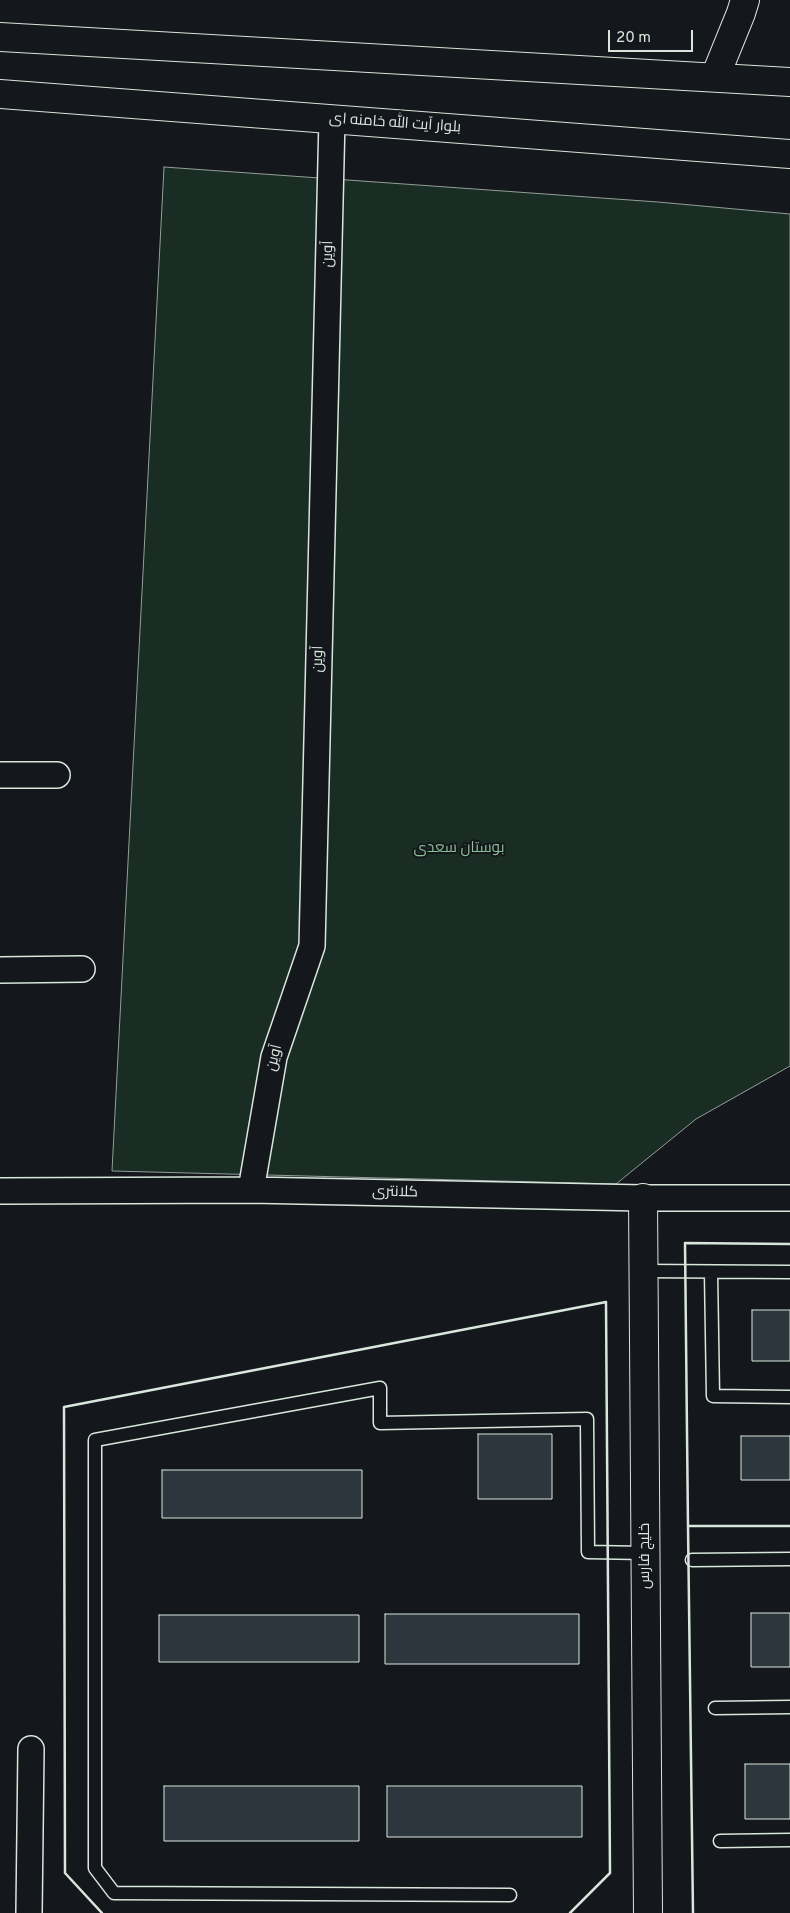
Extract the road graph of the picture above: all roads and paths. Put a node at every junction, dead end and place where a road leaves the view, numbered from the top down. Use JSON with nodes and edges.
{"nodes":[{"id":1,"x":745,"y":0,"type":"edge"},
{"id":2,"x":0,"y":37,"type":"edge"},
{"id":3,"x":714,"y":77,"type":"junction"},
{"id":4,"x":790,"y":82,"type":"edge"},
{"id":5,"x":0,"y":94,"type":"edge"},
{"id":6,"x":332,"y":119,"type":"junction"},
{"id":7,"x":790,"y":154,"type":"edge"},
{"id":8,"x":0,"y":775,"type":"edge"},
{"id":9,"x":57,"y":775,"type":"dead end"},
{"id":10,"x":82,"y":969,"type":"dead end"},
{"id":11,"x":0,"y":970,"type":"edge"},
{"id":12,"x":251,"y":1190,"type":"junction"},
{"id":13,"x":0,"y":1191,"type":"edge"},
{"id":14,"x":644,"y":1198,"type":"junction"},
{"id":15,"x":790,"y":1198,"type":"edge"},
{"id":16,"x":644,"y":1272,"type":"junction"},
{"id":17,"x":711,"y":1272,"type":"junction"},
{"id":18,"x":790,"y":1272,"type":"edge"},
{"id":19,"x":790,"y":1397,"type":"edge"},
{"id":20,"x":646,"y":1553,"type":"junction"},
{"id":21,"x":790,"y":1559,"type":"edge"},
{"id":22,"x":692,"y":1560,"type":"dead end"},
{"id":23,"x":790,"y":1707,"type":"edge"},
{"id":24,"x":715,"y":1708,"type":"dead end"},
{"id":25,"x":31,"y":1749,"type":"dead end"},
{"id":26,"x":790,"y":1840,"type":"edge"},
{"id":27,"x":720,"y":1841,"type":"dead end"},
{"id":28,"x":510,"y":1895,"type":"dead end"},
{"id":29,"x":29,"y":1913,"type":"edge"},
{"id":30,"x":648,"y":1913,"type":"edge"}],
"edges":[{"from":1,"to":3,"type":"main road"},
{"from":2,"to":3,"type":"main road"},
{"from":3,"to":4,"type":"main road"},
{"from":5,"to":6,"type":"main road","name":"بلوار آیت الله خامنه ای"},
{"from":6,"to":7,"type":"main road","name":"بلوار آیت الله خامنه ای"},
{"from":6,"to":12,"type":"street","name":"آوین"},
{"from":8,"to":9,"type":"street"},
{"from":10,"to":11,"type":"street"},
{"from":12,"to":13,"type":"street","name":"کلانتری"},
{"from":12,"to":14,"type":"street","name":"کلانتری"},
{"from":14,"to":15,"type":"street","name":"کلانتری"},
{"from":14,"to":16,"type":"main road","name":"خلیج فارس"},
{"from":16,"to":17,"type":"lane"},
{"from":16,"to":20,"type":"main road","name":"خلیج فارس"},
{"from":17,"to":18,"type":"lane"},
{"from":17,"to":19,"type":"lane"},
{"from":20,"to":28,"type":"lane"},
{"from":20,"to":30,"type":"main road","name":"خلیج فارس"},
{"from":21,"to":22,"type":"lane"},
{"from":23,"to":24,"type":"lane"},
{"from":25,"to":29,"type":"street"},
{"from":26,"to":27,"type":"lane"}]}
